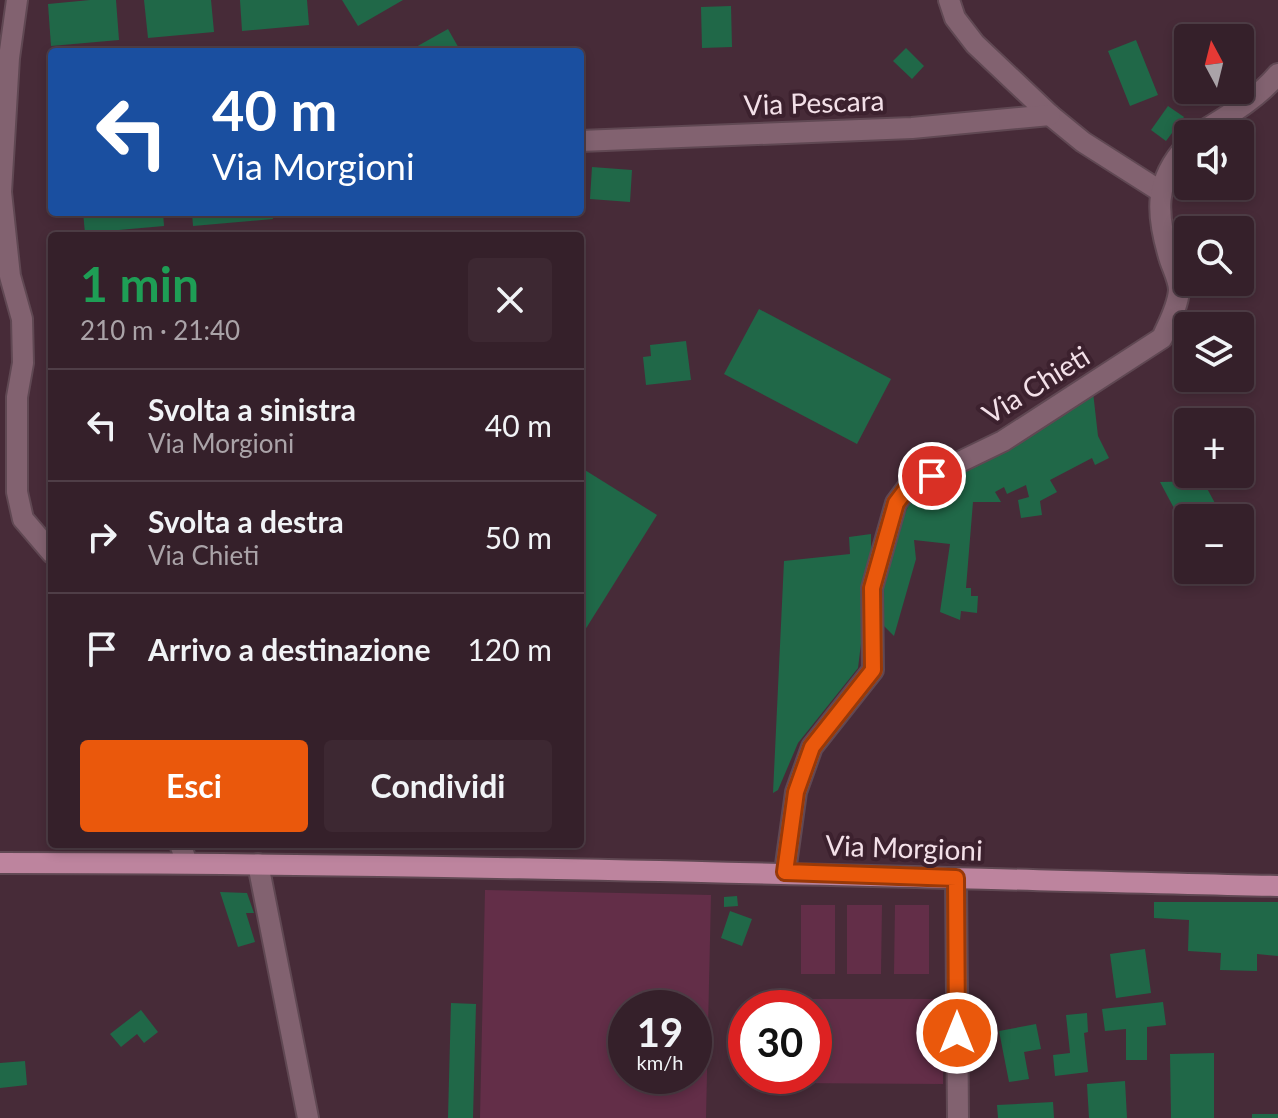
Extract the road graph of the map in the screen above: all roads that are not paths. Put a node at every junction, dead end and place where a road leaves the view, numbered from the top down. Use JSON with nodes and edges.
{"nodes":[{"id":1,"x":17,"y":0,"type":"edge"},
{"id":2,"x":949,"y":0,"type":"edge"},
{"id":3,"x":1278,"y":74,"type":"edge"},
{"id":4,"x":1050,"y":115,"type":"junction"},
{"id":5,"x":1221,"y":120,"type":"edge"},
{"id":6,"x":584,"y":141,"type":"edge"},
{"id":7,"x":1174,"y":161,"type":"edge"},
{"id":8,"x":1160,"y":191,"type":"junction"},
{"id":9,"x":48,"y":548,"type":"edge"},
{"id":10,"x":184,"y":854,"type":"edge"},
{"id":11,"x":0,"y":863,"type":"edge"},
{"id":12,"x":258,"y":864,"type":"junction"},
{"id":13,"x":785,"y":872,"type":"junction"},
{"id":14,"x":956,"y":878,"type":"junction"},
{"id":15,"x":1278,"y":886,"type":"edge"},
{"id":16,"x":308,"y":1118,"type":"edge"},
{"id":17,"x":958,"y":1118,"type":"edge"}],
"edges":[{"from":1,"to":9,"type":"street"},
{"from":2,"to":4,"type":"street"},
{"from":3,"to":5,"type":"street"},
{"from":4,"to":6,"type":"street","name":"Via Pescara"},
{"from":4,"to":8,"type":"street"},
{"from":7,"to":8,"type":"street","name":"Via Chieti"},
{"from":8,"to":13,"type":"street","name":"Via Chieti"},
{"from":10,"to":11,"type":"main road","name":"Via Morgioni"},
{"from":10,"to":12,"type":"main road","name":"Via Morgioni"},
{"from":12,"to":13,"type":"main road","name":"Via Morgioni"},
{"from":12,"to":16,"type":"street"},
{"from":13,"to":14,"type":"main road","name":"Via Morgioni"},
{"from":14,"to":15,"type":"main road","name":"Via Morgioni"},
{"from":14,"to":17,"type":"street"}]}
